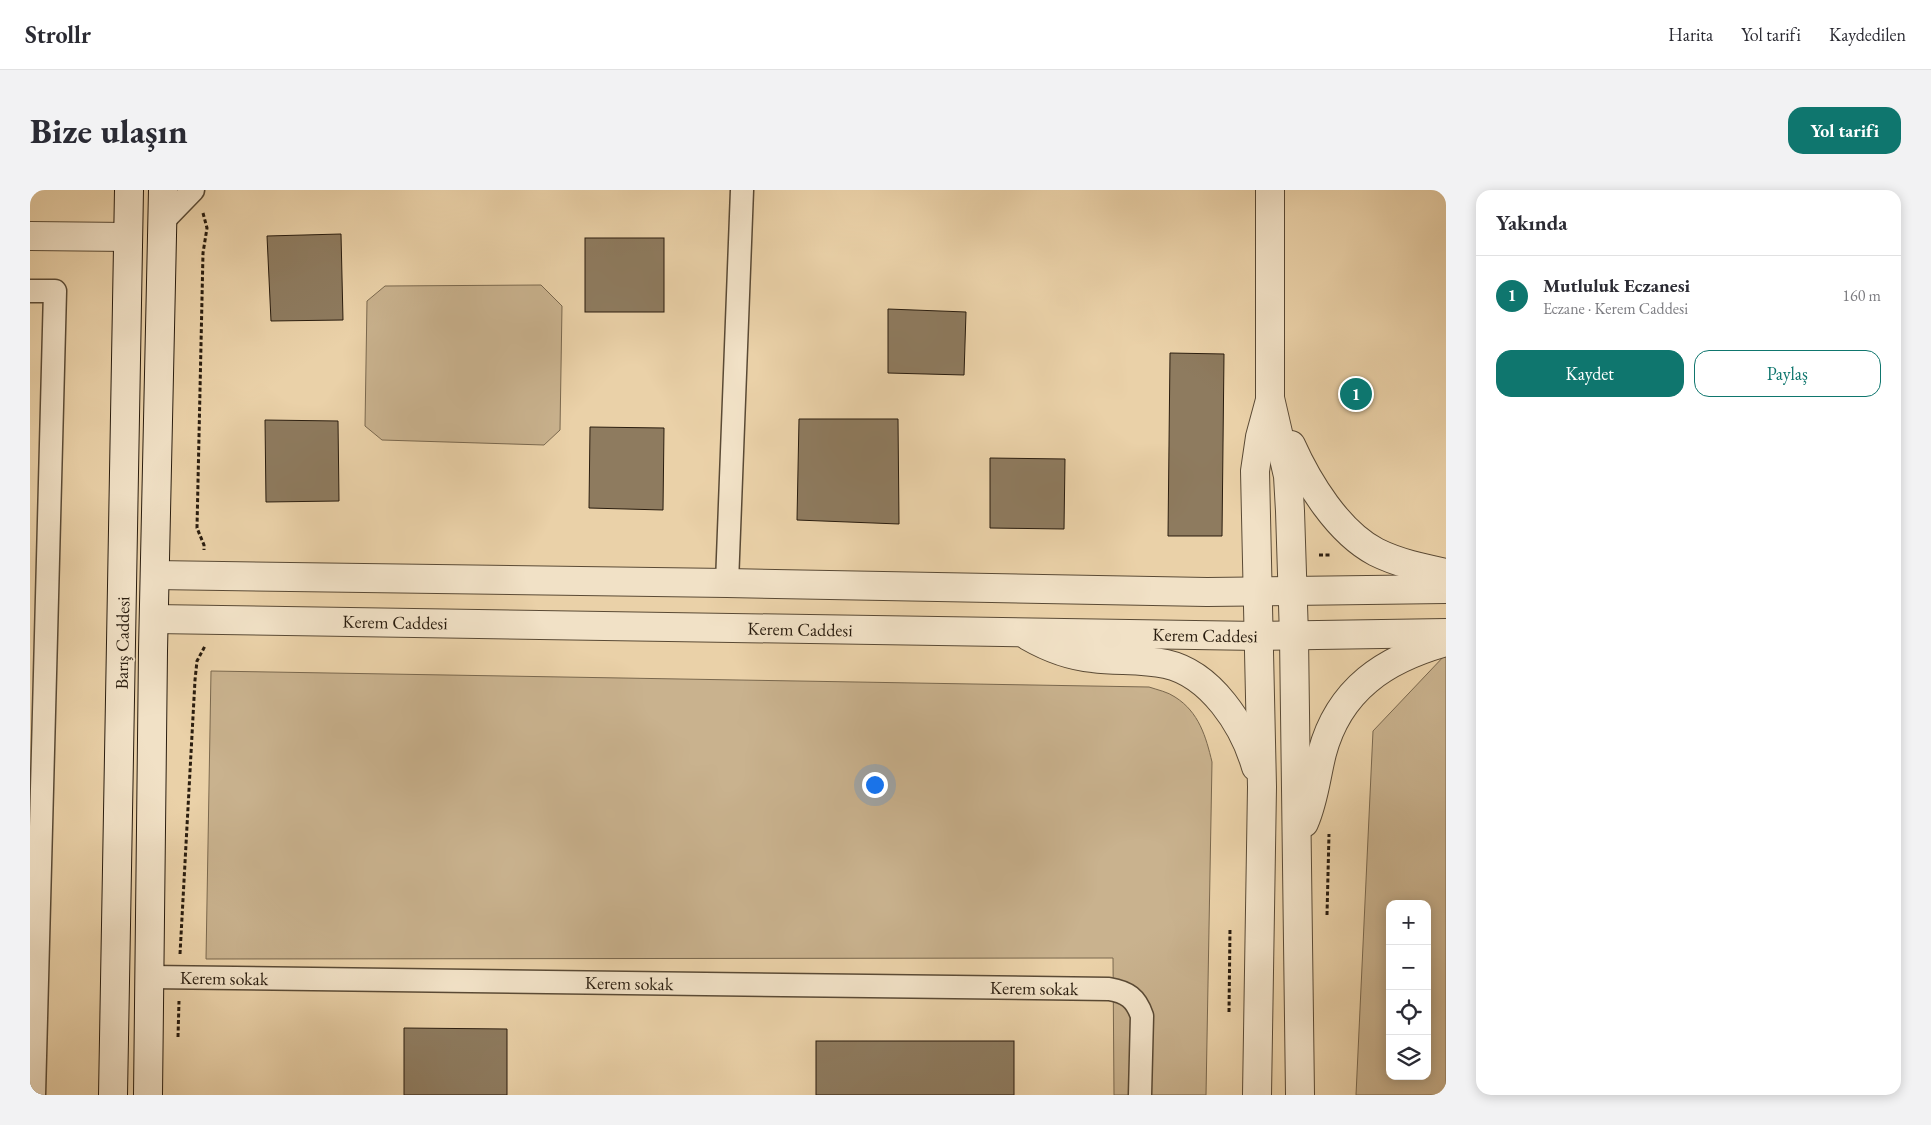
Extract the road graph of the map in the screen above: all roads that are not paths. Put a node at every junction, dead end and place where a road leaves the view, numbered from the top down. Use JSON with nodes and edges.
{"nodes":[{"id":1,"x":129,"y":190,"type":"edge"},
{"id":2,"x":163,"y":190,"type":"edge"},
{"id":3,"x":742,"y":190,"type":"edge"},
{"id":4,"x":1270,"y":190,"type":"edge"},
{"id":5,"x":198,"y":199,"type":"edge"},
{"id":6,"x":162,"y":222,"type":"junction"},
{"id":7,"x":30,"y":236,"type":"edge"},
{"id":8,"x":128,"y":237,"type":"junction"},
{"id":9,"x":30,"y":291,"type":"edge"},
{"id":10,"x":1270,"y":398,"type":"junction"},
{"id":11,"x":1446,"y":572,"type":"edge"},
{"id":12,"x":155,"y":575,"type":"junction"},
{"id":13,"x":728,"y":583,"type":"junction"},
{"id":14,"x":1446,"y":589,"type":"edge"},
{"id":15,"x":1257,"y":591,"type":"junction"},
{"id":16,"x":1293,"y":591,"type":"junction"},
{"id":17,"x":154,"y":619,"type":"junction"},
{"id":18,"x":1020,"y":632,"type":"junction"},
{"id":19,"x":1446,"y":633,"type":"edge"},
{"id":20,"x":1259,"y":636,"type":"junction"},
{"id":21,"x":1294,"y":636,"type":"junction"},
{"id":22,"x":1446,"y":642,"type":"edge"},
{"id":23,"x":37,"y":718,"type":"edge"},
{"id":24,"x":1262,"y":787,"type":"junction"},
{"id":25,"x":1297,"y":838,"type":"junction"},
{"id":26,"x":149,"y":977,"type":"junction"},
{"id":27,"x":33,"y":1035,"type":"edge"},
{"id":28,"x":34,"y":1095,"type":"edge"},
{"id":29,"x":113,"y":1095,"type":"edge"},
{"id":30,"x":148,"y":1095,"type":"edge"},
{"id":31,"x":1140,"y":1095,"type":"edge"},
{"id":32,"x":1257,"y":1095,"type":"edge"},
{"id":33,"x":1300,"y":1095,"type":"edge"}],
"edges":[{"from":1,"to":8,"type":"street","name":"Barış Caddesi"},
{"from":2,"to":6,"type":"street","name":"Barış Caddesi"},
{"from":3,"to":13,"type":"street"},
{"from":4,"to":10,"type":"street"},
{"from":5,"to":6,"type":"street"},
{"from":6,"to":12,"type":"street","name":"Barış Caddesi"},
{"from":7,"to":8,"type":"street"},
{"from":8,"to":29,"type":"street","name":"Barış Caddesi"},
{"from":9,"to":23,"type":"street"},
{"from":10,"to":11,"type":"street"},
{"from":10,"to":15,"type":"street"},
{"from":10,"to":16,"type":"street"},
{"from":12,"to":13,"type":"street"},
{"from":12,"to":17,"type":"street","name":"Barış Caddesi"},
{"from":13,"to":15,"type":"street"},
{"from":14,"to":16,"type":"street"},
{"from":15,"to":16,"type":"street"},
{"from":15,"to":20,"type":"street"},
{"from":16,"to":21,"type":"street"},
{"from":17,"to":18,"type":"street","name":"Kerem Caddesi"},
{"from":17,"to":26,"type":"street","name":"Barış Caddesi"},
{"from":18,"to":20,"type":"street","name":"Kerem Caddesi"},
{"from":18,"to":24,"type":"street"},
{"from":19,"to":21,"type":"street","name":"Kerem Caddesi"},
{"from":20,"to":21,"type":"street","name":"Kerem Caddesi"},
{"from":20,"to":24,"type":"street"},
{"from":21,"to":25,"type":"street"},
{"from":22,"to":25,"type":"street"},
{"from":23,"to":27,"type":"street"},
{"from":24,"to":32,"type":"street"},
{"from":25,"to":33,"type":"street"},
{"from":26,"to":30,"type":"street","name":"Barış Caddesi"},
{"from":26,"to":31,"type":"street","name":"Kerem sokak"},
{"from":27,"to":28,"type":"street"}]}
